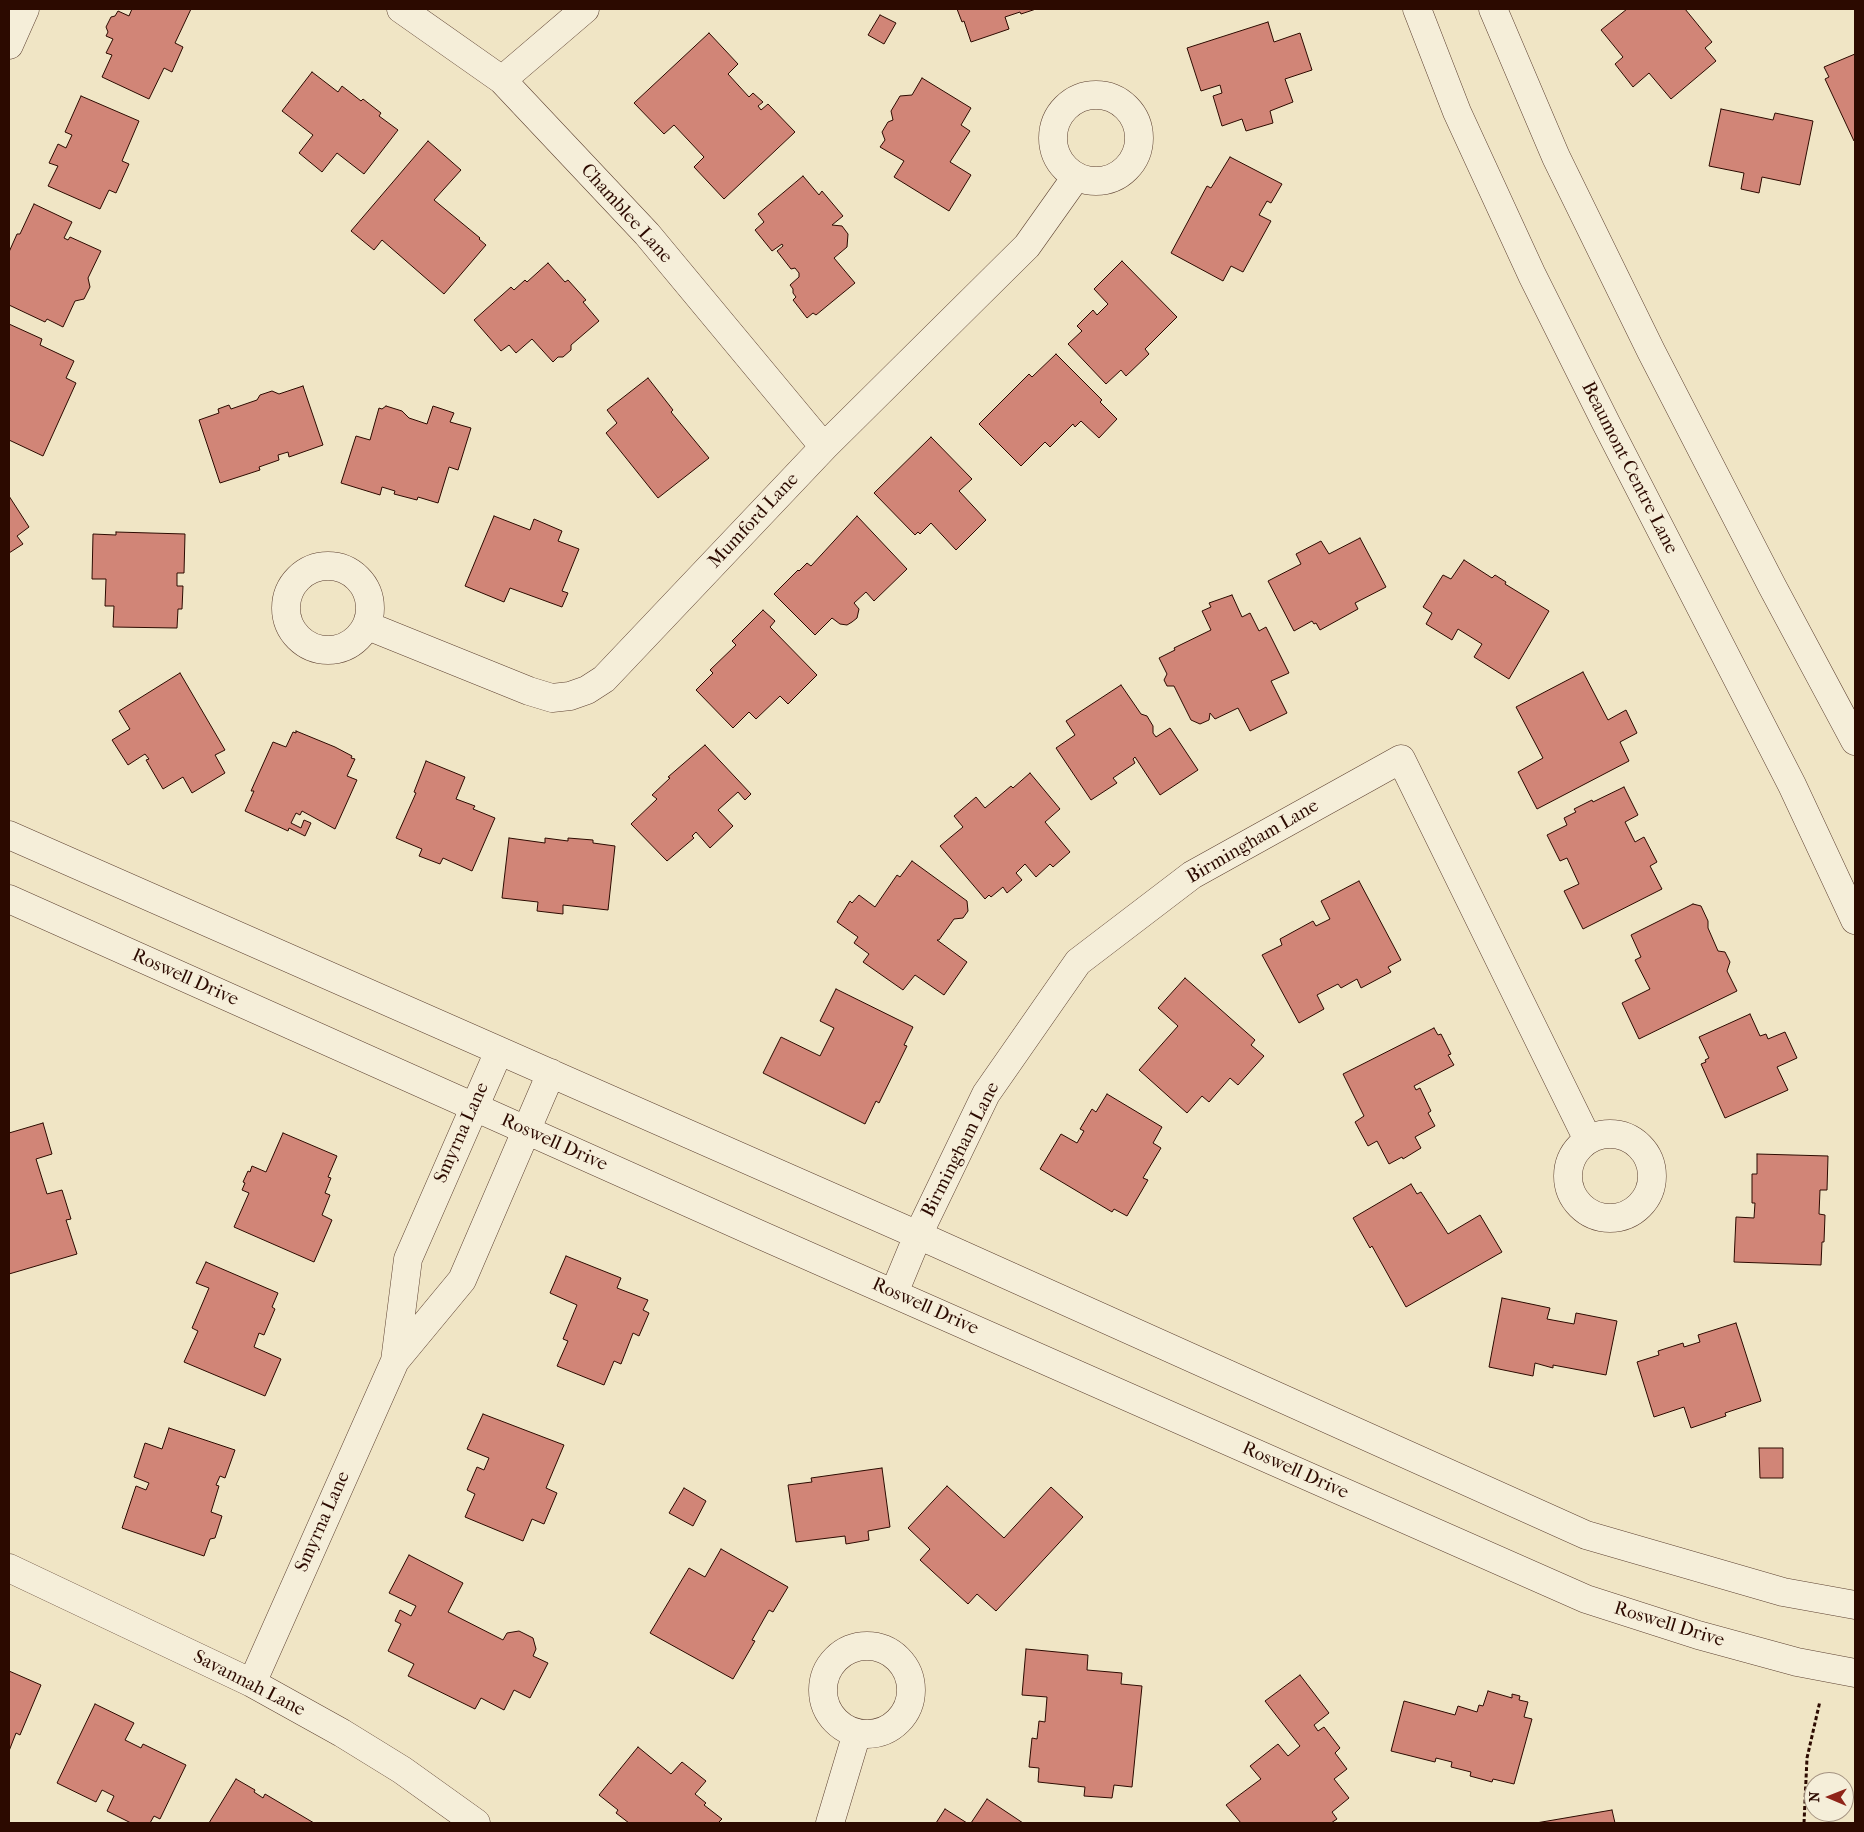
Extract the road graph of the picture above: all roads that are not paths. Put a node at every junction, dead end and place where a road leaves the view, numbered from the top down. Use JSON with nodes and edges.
{"nodes":[{"id":1,"x":25,"y":9,"type":"edge"},
{"id":2,"x":401,"y":9,"type":"edge"},
{"id":3,"x":585,"y":9,"type":"edge"},
{"id":4,"x":1416,"y":9,"type":"edge"},
{"id":5,"x":1493,"y":9,"type":"edge"},
{"id":6,"x":9,"y":45,"type":"edge"},
{"id":7,"x":502,"y":80,"type":"junction"},
{"id":8,"x":1076,"y":177,"type":"dead end"},
{"id":9,"x":824,"y":447,"type":"junction"},
{"id":10,"x":368,"y":626,"type":"dead end"},
{"id":11,"x":1855,"y":741,"type":"edge"},
{"id":12,"x":9,"y":835,"type":"edge"},
{"id":13,"x":9,"y":900,"type":"edge"},
{"id":14,"x":1855,"y":920,"type":"edge"},
{"id":15,"x":499,"y":1051,"type":"junction"},
{"id":16,"x":551,"y":1073,"type":"junction"},
{"id":17,"x":474,"y":1107,"type":"junction"},
{"id":18,"x":526,"y":1131,"type":"junction"},
{"id":19,"x":1588,"y":1140,"type":"dead end"},
{"id":20,"x":918,"y":1235,"type":"junction"},
{"id":21,"x":894,"y":1293,"type":"junction"},
{"id":22,"x":395,"y":1362,"type":"junction"},
{"id":23,"x":9,"y":1568,"type":"edge"},
{"id":24,"x":1855,"y":1605,"type":"edge"},
{"id":25,"x":1855,"y":1673,"type":"edge"},
{"id":26,"x":252,"y":1683,"type":"junction"},
{"id":27,"x":858,"y":1733,"type":"dead end"},
{"id":28,"x":476,"y":1823,"type":"edge"},
{"id":29,"x":830,"y":1823,"type":"edge"}],
"edges":[{"from":1,"to":6,"type":"street"},
{"from":2,"to":7,"type":"street","name":"Chamblee Lane"},
{"from":3,"to":7,"type":"street"},
{"from":4,"to":14,"type":"street","name":"Beaumont Centre Lane"},
{"from":5,"to":11,"type":"street"},
{"from":7,"to":9,"type":"street","name":"Chamblee Lane"},
{"from":8,"to":9,"type":"street","name":"Mumford Lane"},
{"from":9,"to":10,"type":"street","name":"Mumford Lane"},
{"from":12,"to":15,"type":"street"},
{"from":13,"to":17,"type":"street","name":"Roswell Drive"},
{"from":15,"to":16,"type":"street"},
{"from":15,"to":17,"type":"street","name":"Smyrna Lane"},
{"from":16,"to":18,"type":"street","name":"Smyrna Lane"},
{"from":16,"to":20,"type":"street"},
{"from":17,"to":18,"type":"street","name":"Roswell Drive"},
{"from":17,"to":22,"type":"street","name":"Smyrna Lane"},
{"from":18,"to":21,"type":"street","name":"Roswell Drive"},
{"from":18,"to":22,"type":"street","name":"Smyrna Lane"},
{"from":19,"to":20,"type":"street","name":"Birmingham Lane"},
{"from":20,"to":21,"type":"street","name":"Birmingham Lane"},
{"from":20,"to":24,"type":"street"},
{"from":21,"to":25,"type":"street","name":"Roswell Drive"},
{"from":22,"to":26,"type":"street","name":"Smyrna Lane"},
{"from":23,"to":26,"type":"street","name":"Savannah Lane"},
{"from":26,"to":28,"type":"street","name":"Savannah Lane"},
{"from":27,"to":29,"type":"street"}]}
